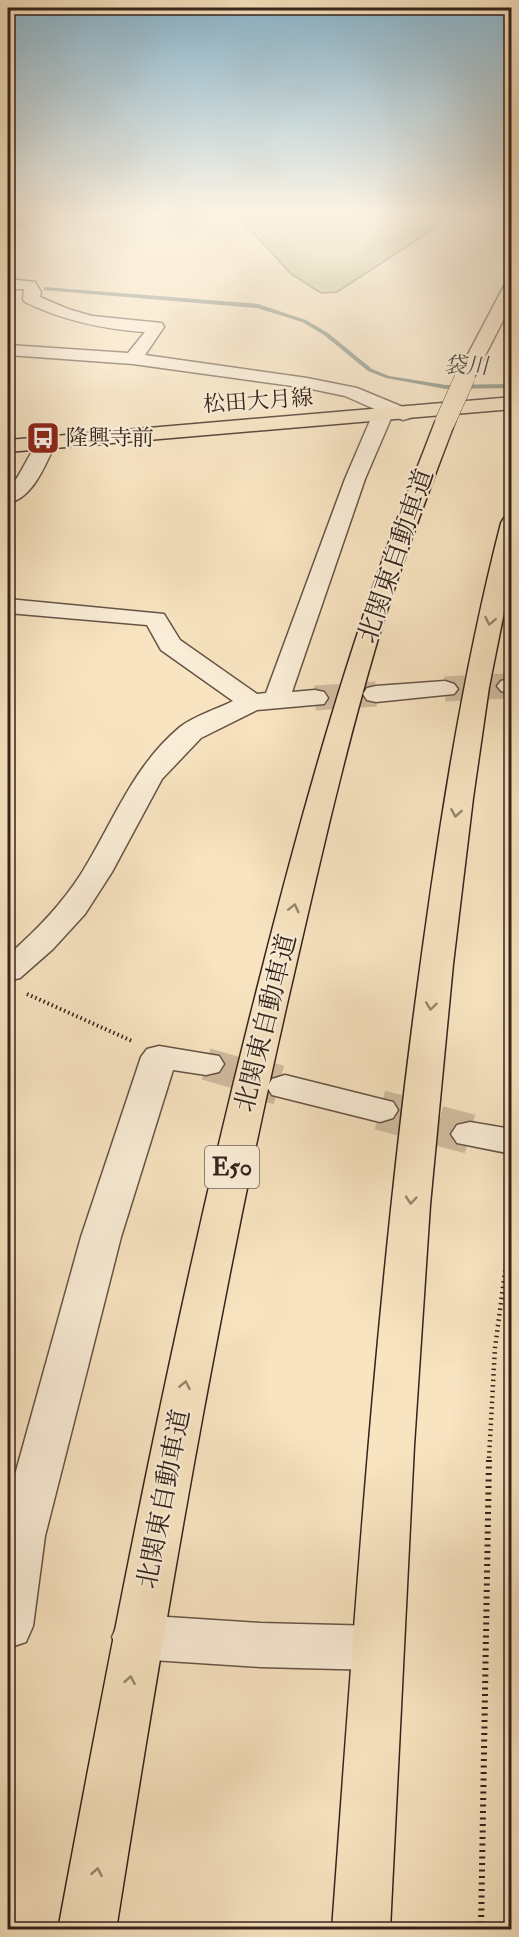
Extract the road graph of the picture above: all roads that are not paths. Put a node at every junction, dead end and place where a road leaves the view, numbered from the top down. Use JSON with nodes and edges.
{"nodes":[{"id":1,"x":39,"y":303,"type":"edge"},
{"id":2,"x":503,"y":303,"type":"edge"},
{"id":3,"x":8,"y":350,"type":"edge"},
{"id":4,"x":132,"y":358,"type":"junction"},
{"id":5,"x":512,"y":404,"type":"edge"},
{"id":6,"x":392,"y":415,"type":"junction"},
{"id":7,"x":46,"y":443,"type":"junction"},
{"id":8,"x":8,"y":446,"type":"edge"},
{"id":9,"x":8,"y":497,"type":"edge"},
{"id":10,"x":512,"y":523,"type":"edge"},
{"id":11,"x":8,"y":606,"type":"edge"},
{"id":12,"x":446,"y":689,"type":"tunnel mouth"},
{"id":13,"x":376,"y":694,"type":"tunnel mouth"},
{"id":14,"x":315,"y":698,"type":"tunnel mouth"},
{"id":15,"x":264,"y":701,"type":"junction"},
{"id":16,"x":13,"y":980,"type":"edge"},
{"id":17,"x":206,"y":1064,"type":"tunnel mouth"},
{"id":18,"x":285,"y":1086,"type":"tunnel mouth"},
{"id":19,"x":380,"y":1110,"type":"tunnel mouth"},
{"id":20,"x":470,"y":1134,"type":"tunnel mouth"},
{"id":21,"x":512,"y":1142,"type":"edge"},
{"id":22,"x":8,"y":1626,"type":"edge"},
{"id":23,"x":137,"y":1637,"type":"junction"},
{"id":24,"x":378,"y":1648,"type":"junction"},
{"id":25,"x":87,"y":1929,"type":"edge"},
{"id":26,"x":361,"y":1929,"type":"edge"}],
"edges":[{"from":1,"to":4,"type":"street"},
{"from":23,"to":2,"type":"main road","name":"北関東自動車道","number":"E50","one_way":true,"bridge":true},
{"from":3,"to":4,"type":"street"},
{"from":4,"to":6,"type":"street"},
{"from":5,"to":6,"type":"main road","name":"松田大月線"},
{"from":6,"to":7,"type":"main road","name":"松田大月線"},
{"from":6,"to":15,"type":"street"},
{"from":7,"to":8,"type":"main road","name":"松田大月線"},
{"from":7,"to":9,"type":"street"},
{"from":10,"to":24,"type":"main road","one_way":true},
{"from":11,"to":15,"type":"street"},
{"from":12,"to":13,"type":"street"},
{"from":14,"to":15,"type":"street"},
{"from":15,"to":16,"type":"street"},
{"from":17,"to":22,"type":"street"},
{"from":18,"to":19,"type":"street"},
{"from":20,"to":21,"type":"street"},
{"from":23,"to":24,"type":"street"},
{"from":25,"to":23,"type":"main road","name":"北関東自動車道","number":"E50","one_way":true},
{"from":24,"to":26,"type":"main road"}]}
